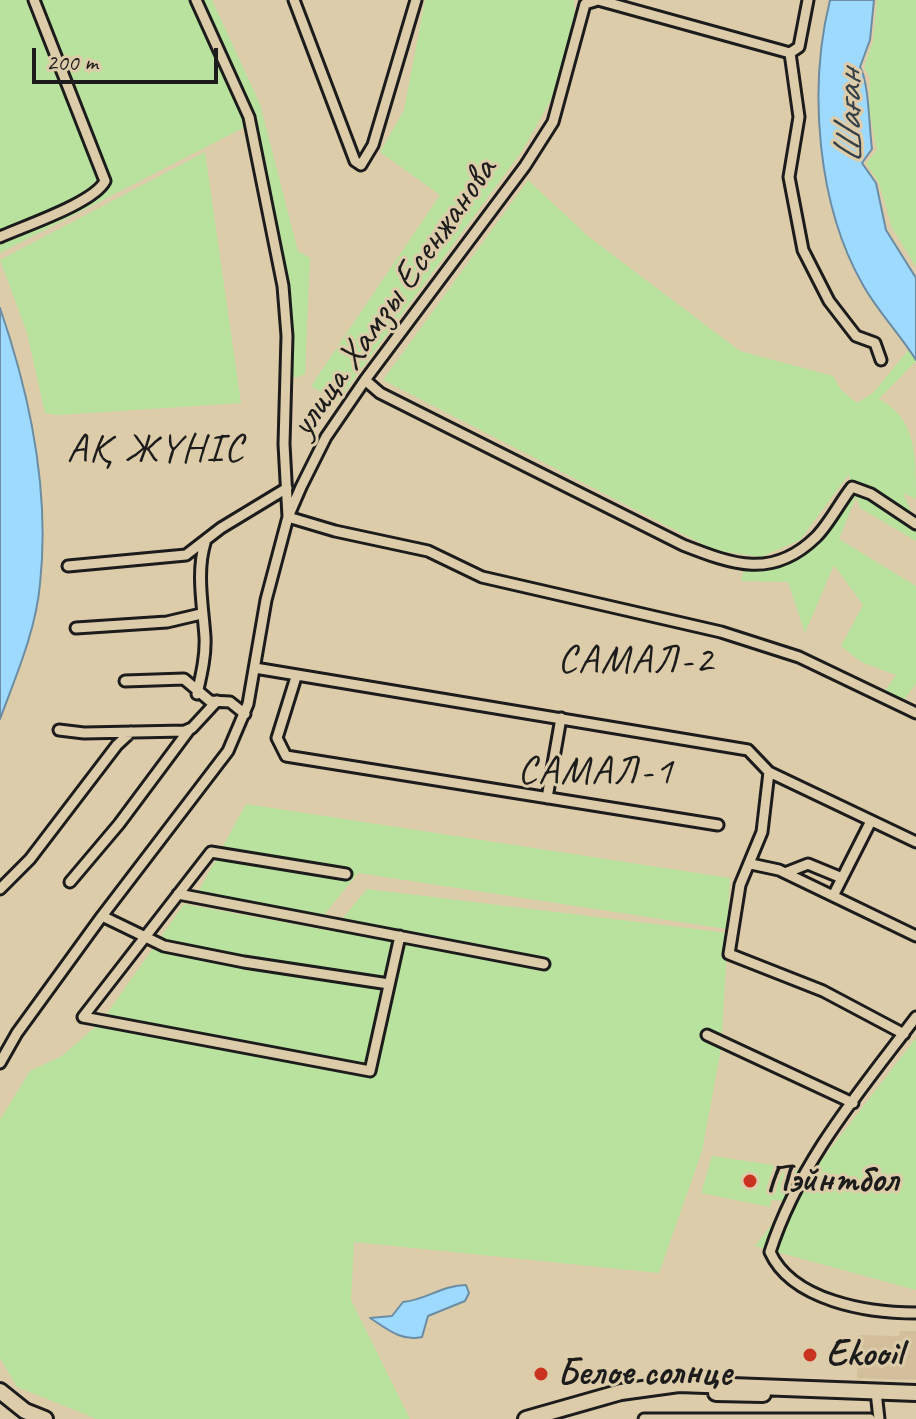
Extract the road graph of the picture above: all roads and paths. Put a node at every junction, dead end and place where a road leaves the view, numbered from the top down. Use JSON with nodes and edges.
{"nodes":[{"id":1,"x":34,"y":0,"type":"edge"},
{"id":2,"x":196,"y":0,"type":"edge"},
{"id":3,"x":294,"y":0,"type":"edge"},
{"id":4,"x":416,"y":0,"type":"edge"},
{"id":5,"x":808,"y":0,"type":"edge"},
{"id":6,"x":790,"y":53,"type":"junction"},
{"id":7,"x":0,"y":237,"type":"edge"},
{"id":8,"x":881,"y":360,"type":"dead end"},
{"id":9,"x":365,"y":380,"type":"junction"},
{"id":10,"x":287,"y":488,"type":"junction"},
{"id":11,"x":288,"y":517,"type":"junction"},
{"id":12,"x":916,"y":524,"type":"edge"},
{"id":13,"x":206,"y":540,"type":"junction"},
{"id":14,"x":68,"y":566,"type":"dead end"},
{"id":15,"x":201,"y":614,"type":"junction"},
{"id":16,"x":76,"y":628,"type":"dead end"},
{"id":17,"x":255,"y":668,"type":"junction"},
{"id":18,"x":296,"y":677,"type":"junction"},
{"id":19,"x":125,"y":681,"type":"dead end"},
{"id":20,"x":197,"y":694,"type":"junction"},
{"id":21,"x":217,"y":701,"type":"junction"},
{"id":22,"x":916,"y":713,"type":"edge"},
{"id":23,"x":245,"y":714,"type":"junction"},
{"id":24,"x":561,"y":718,"type":"junction"},
{"id":25,"x":59,"y":730,"type":"dead end"},
{"id":26,"x":189,"y":730,"type":"junction"},
{"id":27,"x":131,"y":732,"type":"junction"},
{"id":28,"x":769,"y":772,"type":"junction"},
{"id":29,"x":547,"y":798,"type":"junction"},
{"id":30,"x":871,"y":821,"type":"junction"},
{"id":31,"x":718,"y":825,"type":"dead end"},
{"id":32,"x":916,"y":842,"type":"edge"},
{"id":33,"x":751,"y":864,"type":"junction"},
{"id":34,"x":785,"y":873,"type":"junction"},
{"id":35,"x":346,"y":874,"type":"dead end"},
{"id":36,"x":842,"y":878,"type":"junction"},
{"id":37,"x":70,"y":882,"type":"dead end"},
{"id":38,"x":0,"y":889,"type":"edge"},
{"id":39,"x":178,"y":894,"type":"junction"},
{"id":40,"x":833,"y":896,"type":"junction"},
{"id":41,"x":102,"y":916,"type":"junction"},
{"id":42,"x":400,"y":936,"type":"junction"},
{"id":43,"x":916,"y":936,"type":"edge"},
{"id":44,"x":142,"y":938,"type":"junction"},
{"id":45,"x":544,"y":964,"type":"dead end"},
{"id":46,"x":389,"y":984,"type":"junction"},
{"id":47,"x":916,"y":1017,"type":"edge"},
{"id":48,"x":904,"y":1034,"type":"junction"},
{"id":49,"x":707,"y":1035,"type":"dead end"},
{"id":50,"x":0,"y":1063,"type":"edge"},
{"id":51,"x":853,"y":1103,"type":"junction"},
{"id":52,"x":916,"y":1313,"type":"edge"},
{"id":53,"x":916,"y":1393,"type":"edge"},
{"id":54,"x":6,"y":1395,"type":"edge"},
{"id":55,"x":877,"y":1396,"type":"junction"},
{"id":56,"x":916,"y":1402,"type":"edge"},
{"id":57,"x":16,"y":1419,"type":"edge"},
{"id":58,"x":45,"y":1419,"type":"edge"},
{"id":59,"x":526,"y":1419,"type":"edge"},
{"id":60,"x":558,"y":1419,"type":"edge"},
{"id":61,"x":644,"y":1419,"type":"edge"},
{"id":62,"x":870,"y":1419,"type":"edge"},
{"id":63,"x":879,"y":1419,"type":"edge"}],
"edges":[{"from":1,"to":7,"type":"street"},
{"from":2,"to":10,"type":"street"},
{"from":3,"to":4,"type":"street"},
{"from":5,"to":6,"type":"street"},
{"from":6,"to":8,"type":"street"},
{"from":6,"to":9,"type":"street","name":"улица Хамзы Есенжанова"},
{"from":9,"to":11,"type":"street","name":"улица Хамзы Есенжанова"},
{"from":9,"to":12,"type":"street"},
{"from":10,"to":11,"type":"street"},
{"from":10,"to":13,"type":"street"},
{"from":11,"to":17,"type":"street","name":"улица Хамзы Есенжанова"},
{"from":11,"to":22,"type":"street"},
{"from":13,"to":14,"type":"street"},
{"from":13,"to":15,"type":"street"},
{"from":15,"to":16,"type":"street"},
{"from":15,"to":20,"type":"street"},
{"from":17,"to":18,"type":"street"},
{"from":17,"to":23,"type":"street","name":"улица Хамзы Есенжанова"},
{"from":18,"to":24,"type":"street"},
{"from":18,"to":29,"type":"street"},
{"from":19,"to":20,"type":"street"},
{"from":20,"to":21,"type":"street"},
{"from":21,"to":23,"type":"street"},
{"from":21,"to":26,"type":"street"},
{"from":23,"to":41,"type":"street","name":"улица Хамзы Есенжанова"},
{"from":24,"to":28,"type":"street"},
{"from":24,"to":29,"type":"street"},
{"from":25,"to":27,"type":"street"},
{"from":26,"to":27,"type":"street"},
{"from":26,"to":37,"type":"street"},
{"from":27,"to":38,"type":"street"},
{"from":28,"to":30,"type":"street"},
{"from":28,"to":33,"type":"street"},
{"from":29,"to":31,"type":"street"},
{"from":30,"to":32,"type":"street"},
{"from":30,"to":36,"type":"street"},
{"from":33,"to":34,"type":"street"},
{"from":33,"to":48,"type":"street"},
{"from":34,"to":36,"type":"street"},
{"from":34,"to":40,"type":"street"},
{"from":35,"to":39,"type":"street"},
{"from":36,"to":40,"type":"street"},
{"from":39,"to":42,"type":"street"},
{"from":39,"to":44,"type":"street"},
{"from":40,"to":43,"type":"street"},
{"from":41,"to":44,"type":"street"},
{"from":41,"to":50,"type":"street","name":"улица Хамзы Есенжанова"},
{"from":42,"to":45,"type":"street"},
{"from":42,"to":46,"type":"street"},
{"from":44,"to":46,"type":"street"},
{"from":44,"to":46,"type":"street"},
{"from":47,"to":48,"type":"street"},
{"from":48,"to":51,"type":"street"},
{"from":49,"to":51,"type":"street"},
{"from":51,"to":52,"type":"street"},
{"from":53,"to":55,"type":"highway"},
{"from":54,"to":57,"type":"highway"},
{"from":54,"to":58,"type":"highway"},
{"from":55,"to":56,"type":"highway"},
{"from":55,"to":59,"type":"highway"},
{"from":55,"to":60,"type":"highway"},
{"from":55,"to":63,"type":"street"},
{"from":61,"to":62,"type":"street"}]}
